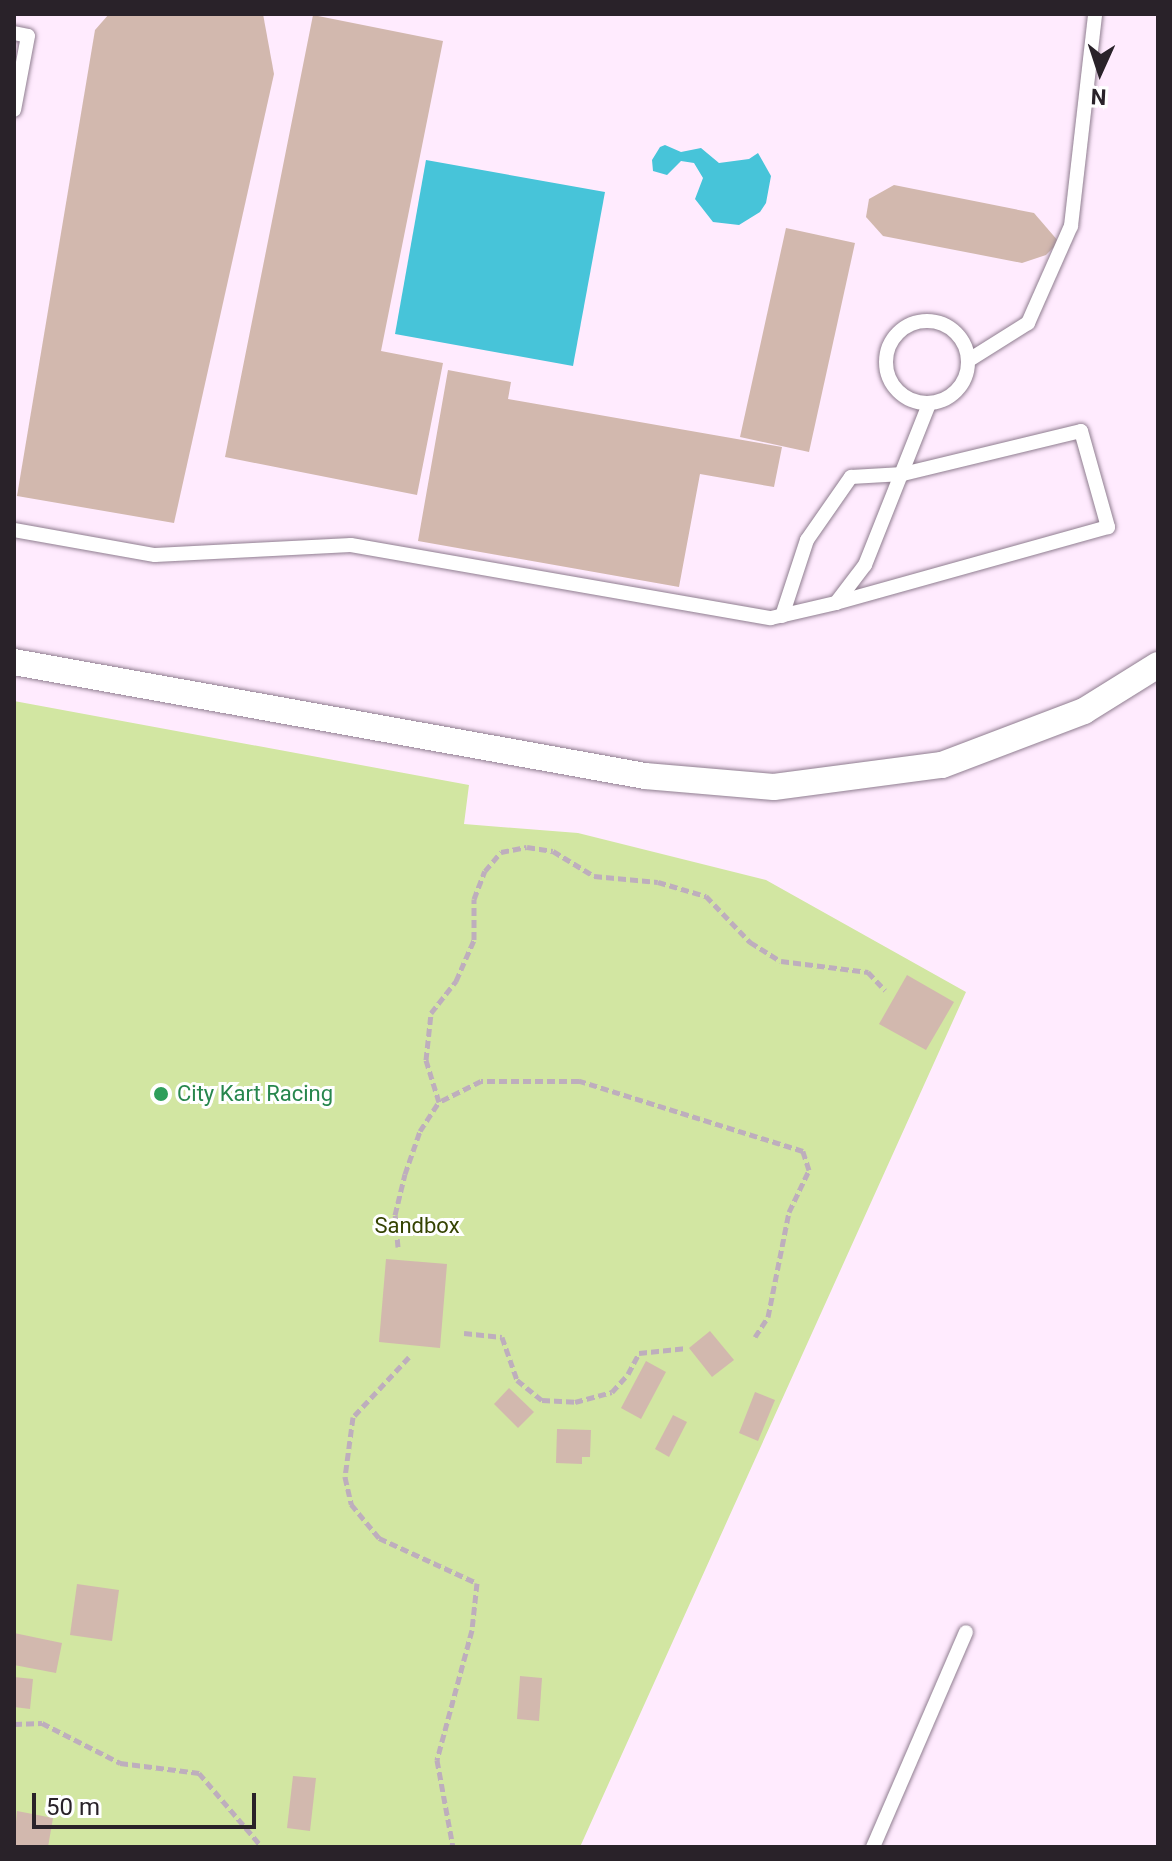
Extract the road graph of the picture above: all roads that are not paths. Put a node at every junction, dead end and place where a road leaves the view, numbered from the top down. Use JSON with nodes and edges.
{"nodes":[{"id":1,"x":1095,"y":14,"type":"edge"},
{"id":2,"x":14,"y":33,"type":"edge"},
{"id":3,"x":14,"y":110,"type":"edge"},
{"id":4,"x":969,"y":360,"type":"junction"},
{"id":5,"x":929,"y":404,"type":"junction"},
{"id":6,"x":903,"y":474,"type":"junction"},
{"id":7,"x":14,"y":530,"type":"edge"},
{"id":8,"x":836,"y":603,"type":"junction"},
{"id":9,"x":782,"y":616,"type":"junction"},
{"id":10,"x":14,"y":662,"type":"edge"},
{"id":11,"x":1158,"y":665,"type":"edge"},
{"id":12,"x":966,"y":1632,"type":"dead end"},
{"id":13,"x":873,"y":1847,"type":"edge"}],
"edges":[{"from":1,"to":4,"type":"lane"},
{"from":2,"to":3,"type":"lane"},
{"from":4,"to":5,"type":"lane"},
{"from":4,"to":5,"type":"lane"},
{"from":5,"to":6,"type":"lane"},
{"from":6,"to":8,"type":"lane"},
{"from":6,"to":8,"type":"lane"},
{"from":6,"to":9,"type":"lane"},
{"from":7,"to":9,"type":"lane"},
{"from":8,"to":9,"type":"lane"},
{"from":10,"to":11,"type":"street"},
{"from":12,"to":13,"type":"lane"}]}
